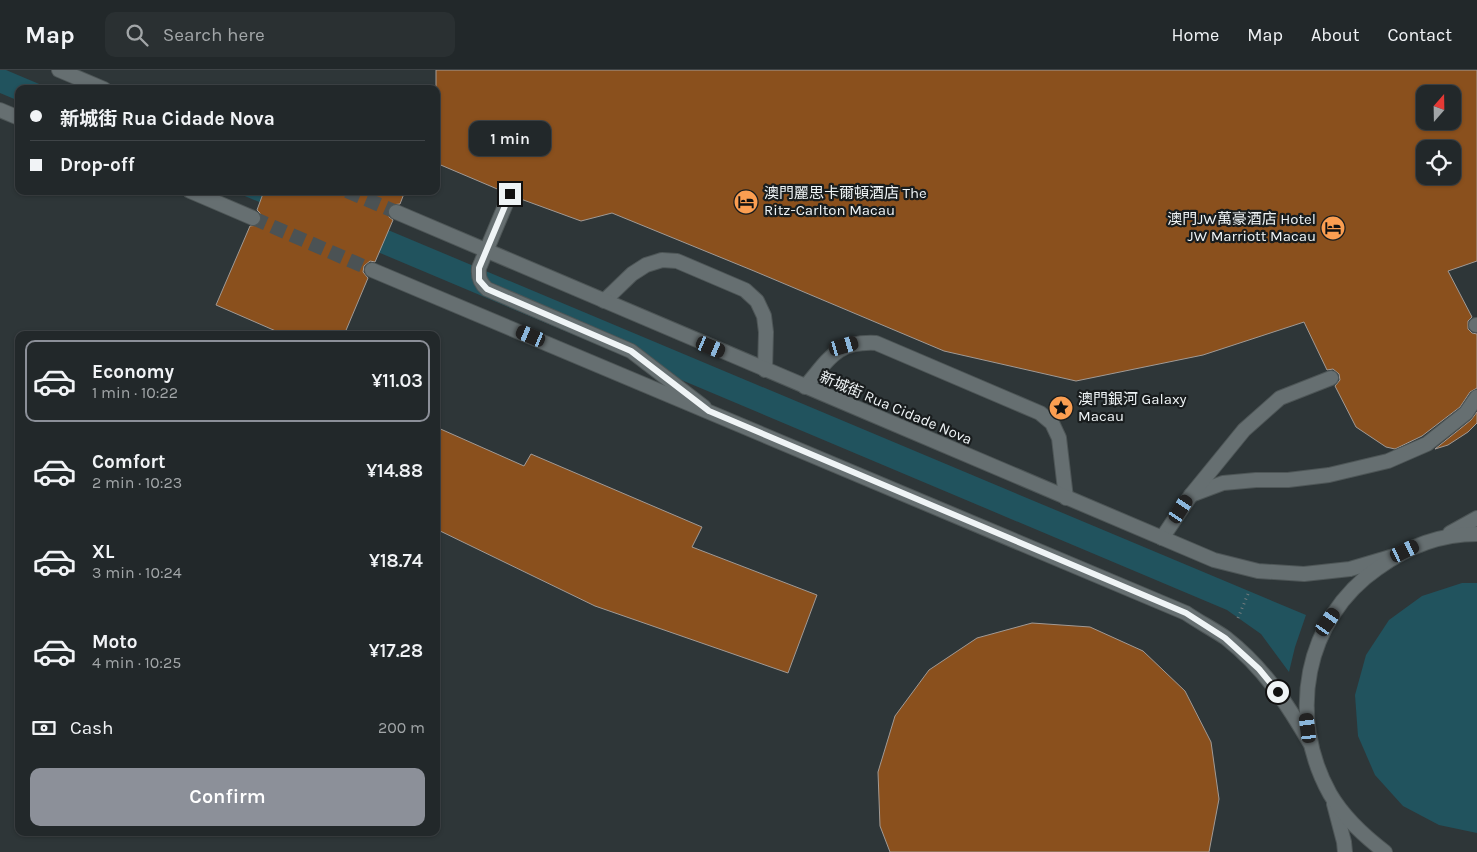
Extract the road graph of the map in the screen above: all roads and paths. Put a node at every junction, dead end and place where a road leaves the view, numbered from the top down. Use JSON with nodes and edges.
{"nodes":[{"id":1,"x":59,"y":70,"type":"edge"},
{"id":2,"x":95,"y":85,"type":"edge"},
{"id":3,"x":0,"y":110,"type":"edge"},
{"id":4,"x":15,"y":116,"type":"edge"},
{"id":5,"x":510,"y":194,"type":"dead end"},
{"id":6,"x":199,"y":195,"type":"edge"},
{"id":7,"x":396,"y":212,"type":"tunnel mouth"},
{"id":8,"x":253,"y":218,"type":"tunnel mouth"},
{"id":9,"x":486,"y":251,"type":"junction"},
{"id":10,"x":372,"y":270,"type":"tunnel mouth"},
{"id":11,"x":604,"y":301,"type":"junction"},
{"id":12,"x":765,"y":370,"type":"junction"},
{"id":13,"x":1331,"y":378,"type":"dead end"},
{"id":14,"x":805,"y":387,"type":"junction"},
{"id":15,"x":1477,"y":397,"type":"edge"},
{"id":16,"x":709,"y":411,"type":"junction"},
{"id":17,"x":1191,"y":495,"type":"junction"},
{"id":18,"x":1066,"y":498,"type":"junction"},
{"id":19,"x":1477,"y":518,"type":"edge"},
{"id":20,"x":1477,"y":534,"type":"edge"},
{"id":21,"x":1162,"y":538,"type":"junction"},
{"id":22,"x":1440,"y":538,"type":"junction"},
{"id":23,"x":1394,"y":556,"type":"junction"},
{"id":24,"x":1258,"y":570,"type":"junction"},
{"id":25,"x":1228,"y":641,"type":"junction"},
{"id":26,"x":1310,"y":743,"type":"junction"},
{"id":27,"x":1331,"y":796,"type":"junction"},
{"id":28,"x":1345,"y":852,"type":"edge"},
{"id":29,"x":1385,"y":852,"type":"edge"}],
"edges":[{"from":1,"to":2,"type":"street"},
{"from":3,"to":4,"type":"street"},
{"from":5,"to":9,"type":"street"},
{"from":6,"to":8,"type":"street"},
{"from":7,"to":9,"type":"street","name":"新城街 Rua Cidade Nova"},
{"from":9,"to":11,"type":"street","name":"新城街 Rua Cidade Nova"},
{"from":9,"to":16,"type":"street"},
{"from":10,"to":16,"type":"street"},
{"from":11,"to":12,"type":"street","name":"新城街 Rua Cidade Nova"},
{"from":11,"to":12,"type":"street"},
{"from":12,"to":14,"type":"street","name":"新城街 Rua Cidade Nova"},
{"from":13,"to":17,"type":"street"},
{"from":14,"to":18,"type":"street","name":"新城街 Rua Cidade Nova"},
{"from":14,"to":18,"type":"street"},
{"from":15,"to":17,"type":"street"},
{"from":16,"to":25,"type":"street"},
{"from":17,"to":21,"type":"street"},
{"from":18,"to":21,"type":"street","name":"新城街 Rua Cidade Nova"},
{"from":19,"to":22,"type":"street"},
{"from":20,"to":22,"type":"street"},
{"from":21,"to":24,"type":"street","name":"新城街 Rua Cidade Nova"},
{"from":22,"to":23,"type":"street"},
{"from":23,"to":24,"type":"street","name":"新城街 Rua Cidade Nova"},
{"from":23,"to":26,"type":"street"},
{"from":24,"to":25,"type":"path"},
{"from":25,"to":26,"type":"street"},
{"from":26,"to":27,"type":"street"},
{"from":27,"to":28,"type":"street"},
{"from":27,"to":29,"type":"street"}]}
